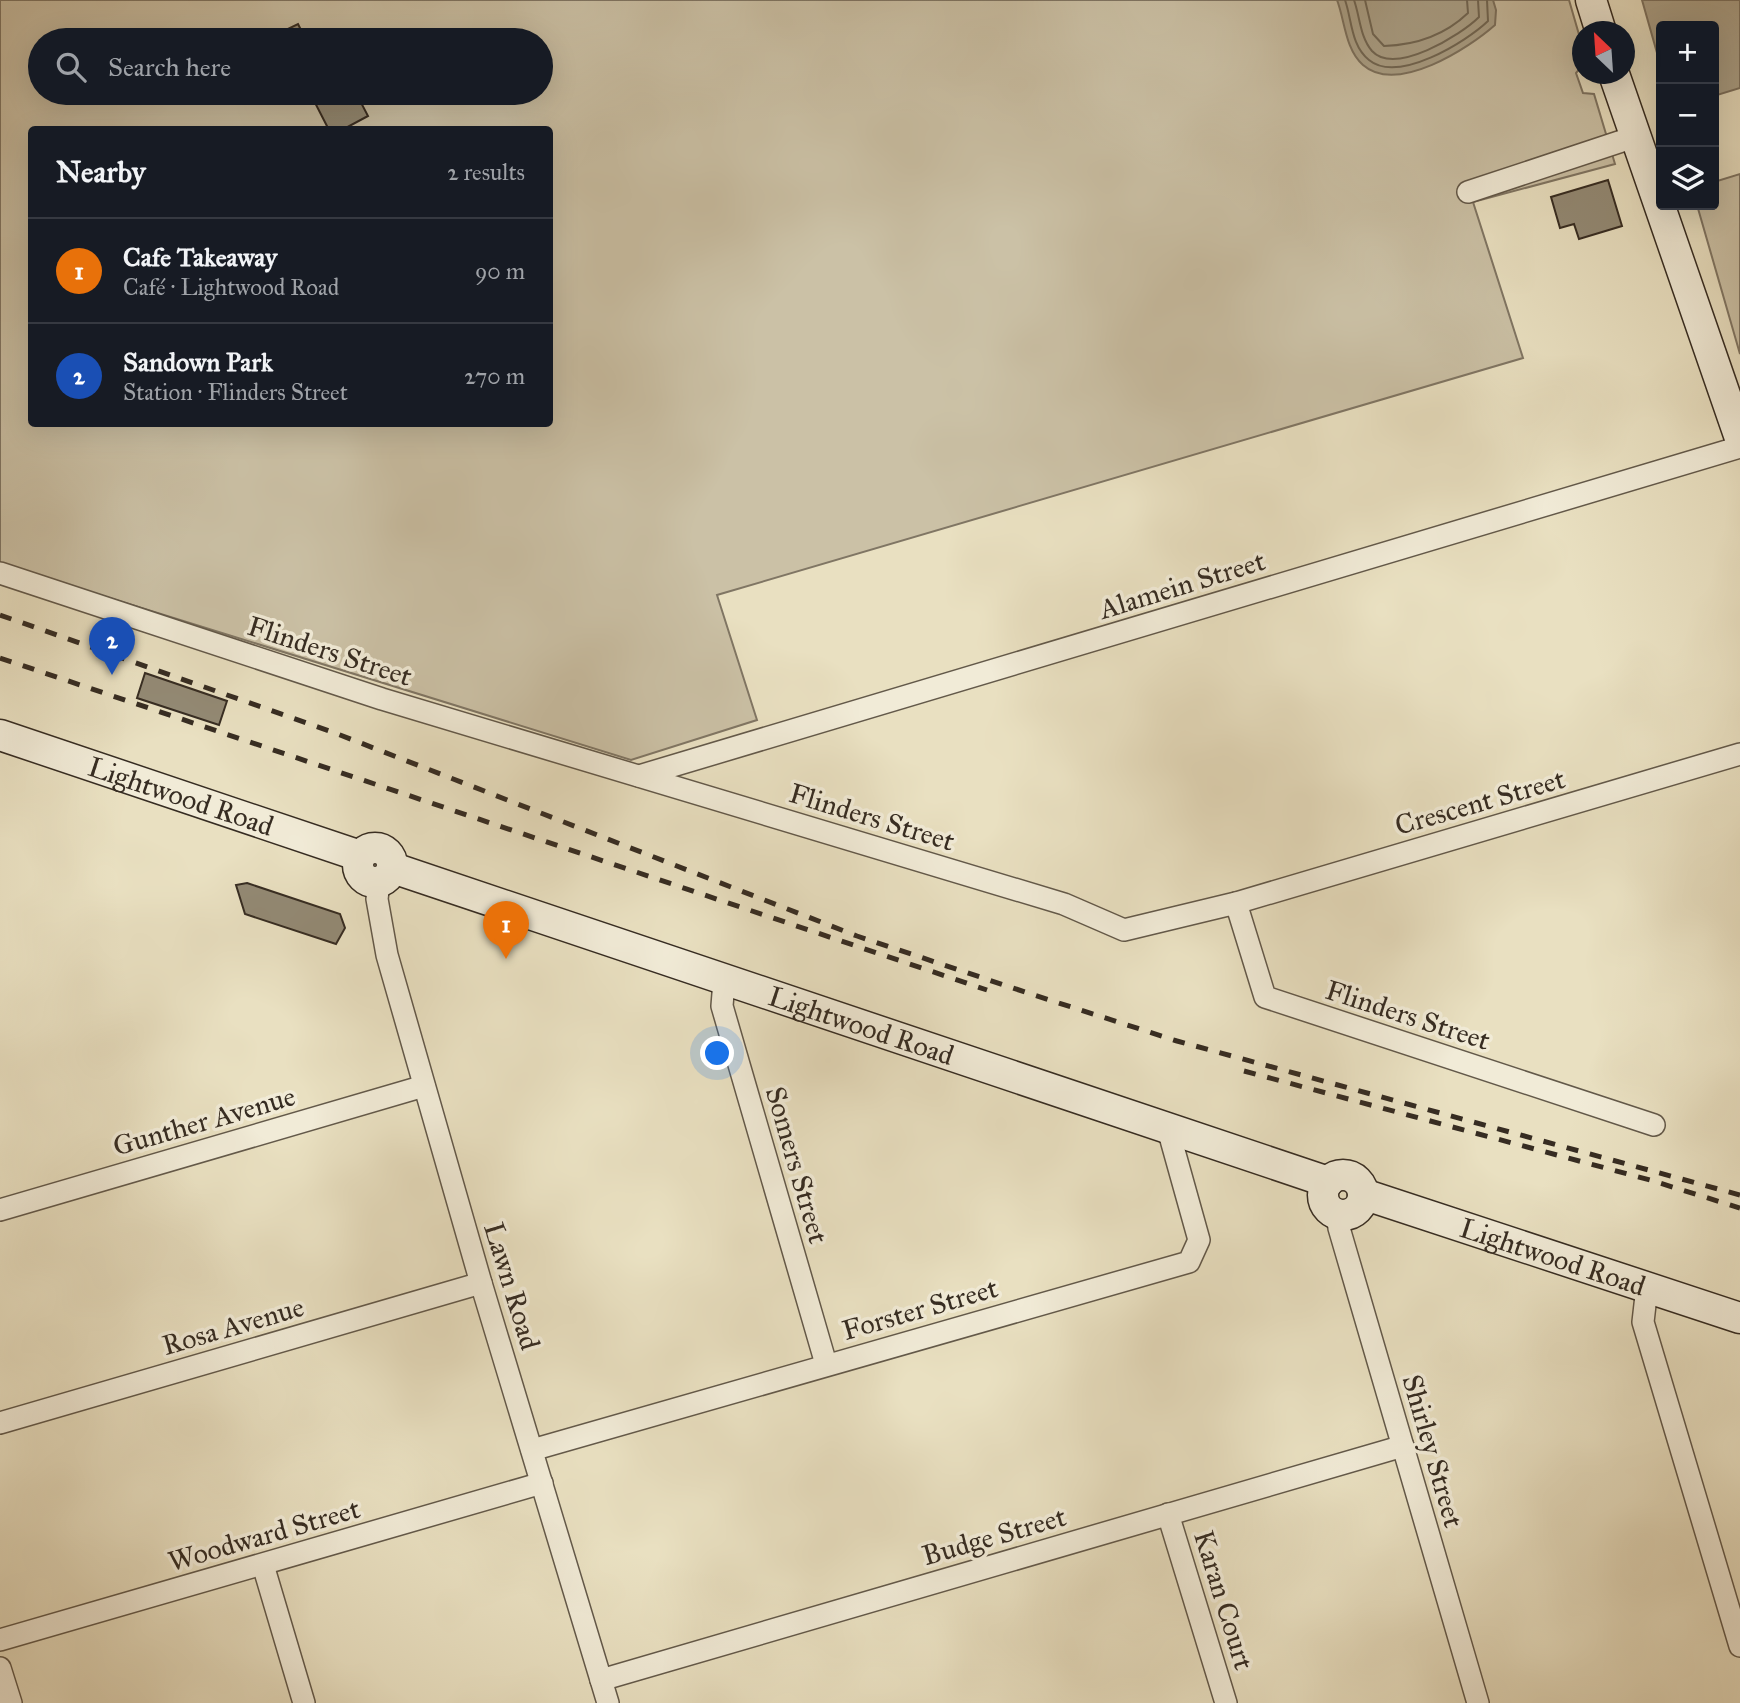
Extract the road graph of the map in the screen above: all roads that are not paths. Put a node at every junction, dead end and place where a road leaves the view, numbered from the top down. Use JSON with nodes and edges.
{"nodes":[{"id":1,"x":1591,"y":0,"type":"edge"},
{"id":2,"x":1598,"y":21,"type":"edge"},
{"id":3,"x":1618,"y":84,"type":"edge"},
{"id":4,"x":1637,"y":136,"type":"junction"},
{"id":5,"x":1468,"y":192,"type":"dead end"},
{"id":6,"x":1739,"y":433,"type":"edge"},
{"id":7,"x":4,"y":575,"type":"edge"},
{"id":8,"x":0,"y":735,"type":"edge"},
{"id":9,"x":1740,"y":754,"type":"edge"},
{"id":10,"x":639,"y":776,"type":"junction"},
{"id":11,"x":386,"y":875,"type":"junction"},
{"id":12,"x":1236,"y":903,"type":"junction"},
{"id":13,"x":724,"y":981,"type":"junction"},
{"id":14,"x":424,"y":1086,"type":"junction"},
{"id":15,"x":1654,"y":1125,"type":"dead end"},
{"id":16,"x":1168,"y":1129,"type":"junction"},
{"id":17,"x":1328,"y":1182,"type":"junction"},
{"id":18,"x":1363,"y":1194,"type":"junction"},
{"id":19,"x":0,"y":1210,"type":"edge"},
{"id":20,"x":1337,"y":1214,"type":"junction"},
{"id":21,"x":481,"y":1283,"type":"junction"},
{"id":22,"x":1647,"y":1287,"type":"junction"},
{"id":23,"x":1740,"y":1318,"type":"edge"},
{"id":24,"x":826,"y":1364,"type":"junction"},
{"id":25,"x":0,"y":1423,"type":"edge"},
{"id":26,"x":1403,"y":1447,"type":"junction"},
{"id":27,"x":533,"y":1450,"type":"junction"},
{"id":28,"x":542,"y":1483,"type":"junction"},
{"id":29,"x":1168,"y":1514,"type":"junction"},
{"id":30,"x":262,"y":1565,"type":"junction"},
{"id":31,"x":0,"y":1640,"type":"edge"},
{"id":32,"x":1740,"y":1646,"type":"edge"},
{"id":33,"x":0,"y":1668,"type":"edge"},
{"id":34,"x":601,"y":1680,"type":"junction"},
{"id":35,"x":10,"y":1703,"type":"edge"},
{"id":36,"x":304,"y":1703,"type":"edge"},
{"id":37,"x":608,"y":1703,"type":"edge"},
{"id":38,"x":1226,"y":1703,"type":"edge"},
{"id":39,"x":1478,"y":1703,"type":"edge"}],
"edges":[{"from":1,"to":2,"type":"main road"},
{"from":3,"to":4,"type":"main road"},
{"from":4,"to":5,"type":"street"},
{"from":4,"to":6,"type":"main road"},
{"from":6,"to":10,"type":"street","name":"Alamein Street"},
{"from":7,"to":10,"type":"street","name":"Flinders Street"},
{"from":8,"to":11,"type":"main road","name":"Lightwood Road"},
{"from":9,"to":12,"type":"street","name":"Crescent Street"},
{"from":10,"to":12,"type":"street","name":"Flinders Street"},
{"from":11,"to":13,"type":"main road","name":"Lightwood Road"},
{"from":11,"to":14,"type":"street","name":"Lawn Road"},
{"from":12,"to":15,"type":"street","name":"Flinders Street"},
{"from":13,"to":16,"type":"main road","name":"Lightwood Road"},
{"from":13,"to":24,"type":"street","name":"Somers Street"},
{"from":14,"to":19,"type":"street","name":"Gunther Avenue"},
{"from":14,"to":21,"type":"street","name":"Lawn Road"},
{"from":16,"to":17,"type":"main road","name":"Lightwood Road"},
{"from":16,"to":24,"type":"street","name":"Forster Street"},
{"from":17,"to":18,"type":"main road"},
{"from":17,"to":20,"type":"main road"},
{"from":18,"to":20,"type":"main road"},
{"from":18,"to":22,"type":"main road","name":"Lightwood Road"},
{"from":20,"to":26,"type":"street","name":"Shirley Street"},
{"from":21,"to":25,"type":"street","name":"Rosa Avenue"},
{"from":21,"to":27,"type":"street","name":"Lawn Road"},
{"from":22,"to":23,"type":"main road","name":"Lightwood Road"},
{"from":22,"to":32,"type":"street"},
{"from":24,"to":27,"type":"street","name":"Forster Street"},
{"from":26,"to":29,"type":"street","name":"Budge Street"},
{"from":26,"to":39,"type":"street","name":"Shirley Street"},
{"from":27,"to":28,"type":"street","name":"Lawn Road"},
{"from":28,"to":30,"type":"street","name":"Woodward Street"},
{"from":28,"to":34,"type":"street","name":"Lawn Road"},
{"from":29,"to":34,"type":"street","name":"Budge Street"},
{"from":29,"to":38,"type":"street","name":"Karan Court"},
{"from":30,"to":31,"type":"street","name":"Woodward Street"},
{"from":30,"to":36,"type":"street"},
{"from":33,"to":35,"type":"street"},
{"from":34,"to":37,"type":"street","name":"Lawn Road"}]}
